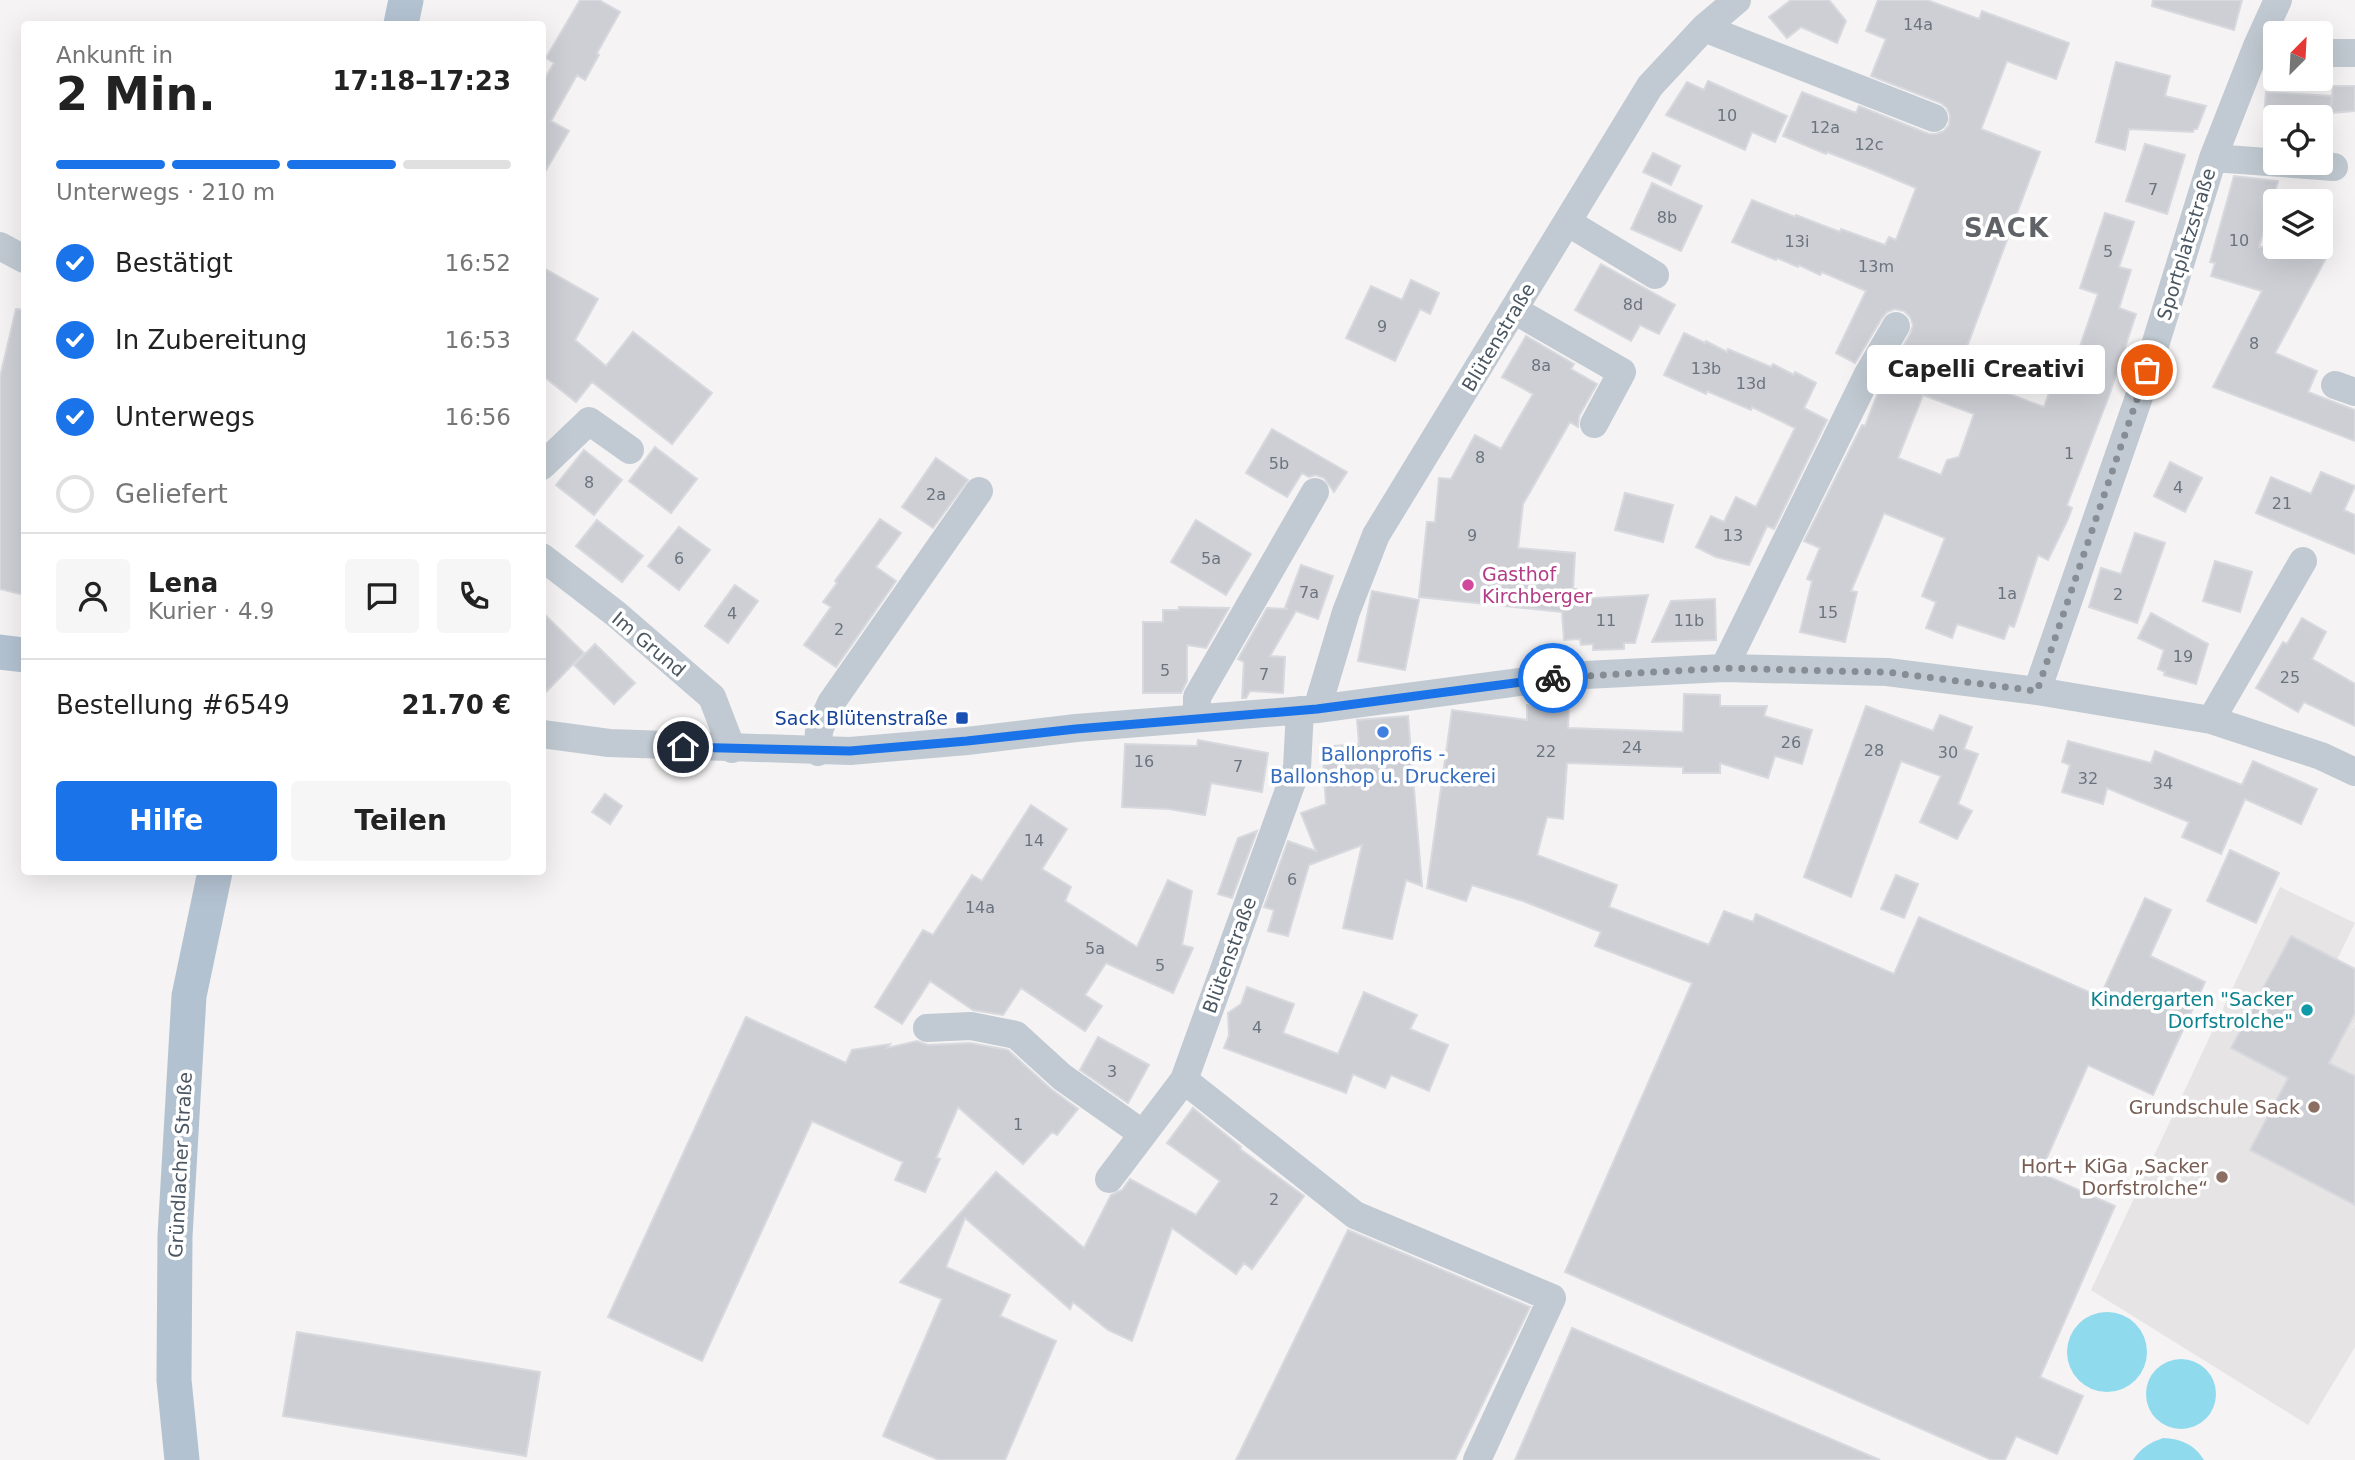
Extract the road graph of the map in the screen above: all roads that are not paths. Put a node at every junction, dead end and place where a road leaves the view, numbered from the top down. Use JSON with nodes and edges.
{"nodes":[{"id":1,"x":406,"y":0,"type":"edge"},
{"id":2,"x":1737,"y":0,"type":"edge"},
{"id":3,"x":2278,"y":0,"type":"edge"},
{"id":4,"x":402,"y":21,"type":"edge"},
{"id":5,"x":2273,"y":21,"type":"edge"},
{"id":6,"x":1703,"y":27,"type":"junction"},
{"id":7,"x":2333,"y":53,"type":"edge"},
{"id":8,"x":2355,"y":53,"type":"edge"},
{"id":9,"x":2263,"y":54,"type":"edge"},
{"id":10,"x":1934,"y":118,"type":"dead end"},
{"id":11,"x":2213,"y":158,"type":"junction"},
{"id":12,"x":2334,"y":167,"type":"dead end"},
{"id":13,"x":1567,"y":222,"type":"junction"},
{"id":14,"x":0,"y":246,"type":"edge"},
{"id":15,"x":21,"y":257,"type":"edge"},
{"id":16,"x":1655,"y":275,"type":"dead end"},
{"id":17,"x":1514,"y":310,"type":"junction"},
{"id":18,"x":1896,"y":326,"type":"dead end"},
{"id":19,"x":1594,"y":424,"type":"dead end"},
{"id":20,"x":630,"y":450,"type":"dead end"},
{"id":21,"x":546,"y":462,"type":"edge"},
{"id":22,"x":979,"y":491,"type":"dead end"},
{"id":23,"x":1315,"y":492,"type":"dead end"},
{"id":24,"x":546,"y":560,"type":"edge"},
{"id":25,"x":2303,"y":561,"type":"dead end"},
{"id":26,"x":0,"y":652,"type":"edge"},
{"id":27,"x":21,"y":655,"type":"edge"},
{"id":28,"x":1724,"y":668,"type":"junction"},
{"id":29,"x":2037,"y":691,"type":"junction"},
{"id":30,"x":1309,"y":710,"type":"junction"},
{"id":31,"x":1197,"y":718,"type":"junction"},
{"id":32,"x":2211,"y":720,"type":"junction"},
{"id":33,"x":546,"y":735,"type":"edge"},
{"id":34,"x":732,"y":749,"type":"junction"},
{"id":35,"x":818,"y":752,"type":"junction"},
{"id":36,"x":2355,"y":772,"type":"edge"},
{"id":37,"x":214,"y":875,"type":"edge"},
{"id":38,"x":927,"y":1028,"type":"dead end"},
{"id":39,"x":1184,"y":1080,"type":"junction"},
{"id":40,"x":1143,"y":1134,"type":"junction"},
{"id":41,"x":1109,"y":1179,"type":"dead end"},
{"id":42,"x":182,"y":1460,"type":"edge"},
{"id":43,"x":1477,"y":1460,"type":"edge"}],
"edges":[{"from":1,"to":4,"type":"main road"},
{"from":2,"to":6,"type":"street","name":"Blütenstraße"},
{"from":3,"to":5,"type":"street","name":"Sportplatzstraße"},
{"from":6,"to":10,"type":"street"},
{"from":6,"to":13,"type":"street","name":"Blütenstraße"},
{"from":7,"to":8,"type":"street"},
{"from":9,"to":11,"type":"street","name":"Sportplatzstraße"},
{"from":11,"to":12,"type":"street"},
{"from":11,"to":29,"type":"street","name":"Sportplatzstraße"},
{"from":13,"to":16,"type":"street"},
{"from":13,"to":17,"type":"street","name":"Blütenstraße"},
{"from":14,"to":15,"type":"street"},
{"from":17,"to":19,"type":"street"},
{"from":17,"to":30,"type":"street","name":"Blütenstraße"},
{"from":18,"to":28,"type":"street"},
{"from":20,"to":21,"type":"street"},
{"from":22,"to":35,"type":"street"},
{"from":23,"to":31,"type":"street"},
{"from":24,"to":34,"type":"street","name":"Im Grund"},
{"from":25,"to":32,"type":"street"},
{"from":26,"to":27,"type":"main road"},
{"from":28,"to":29,"type":"street"},
{"from":28,"to":30,"type":"street"},
{"from":29,"to":32,"type":"street"},
{"from":30,"to":31,"type":"street"},
{"from":30,"to":39,"type":"street","name":"Blütenstraße"},
{"from":31,"to":35,"type":"street"},
{"from":32,"to":36,"type":"street"},
{"from":33,"to":34,"type":"street"},
{"from":34,"to":35,"type":"street"},
{"from":37,"to":42,"type":"main road","name":"Gründlacher Straße"},
{"from":38,"to":40,"type":"street"},
{"from":39,"to":40,"type":"street","name":"Blütenstraße"},
{"from":39,"to":43,"type":"street"},
{"from":40,"to":41,"type":"street","name":"Blütenstraße"}]}
